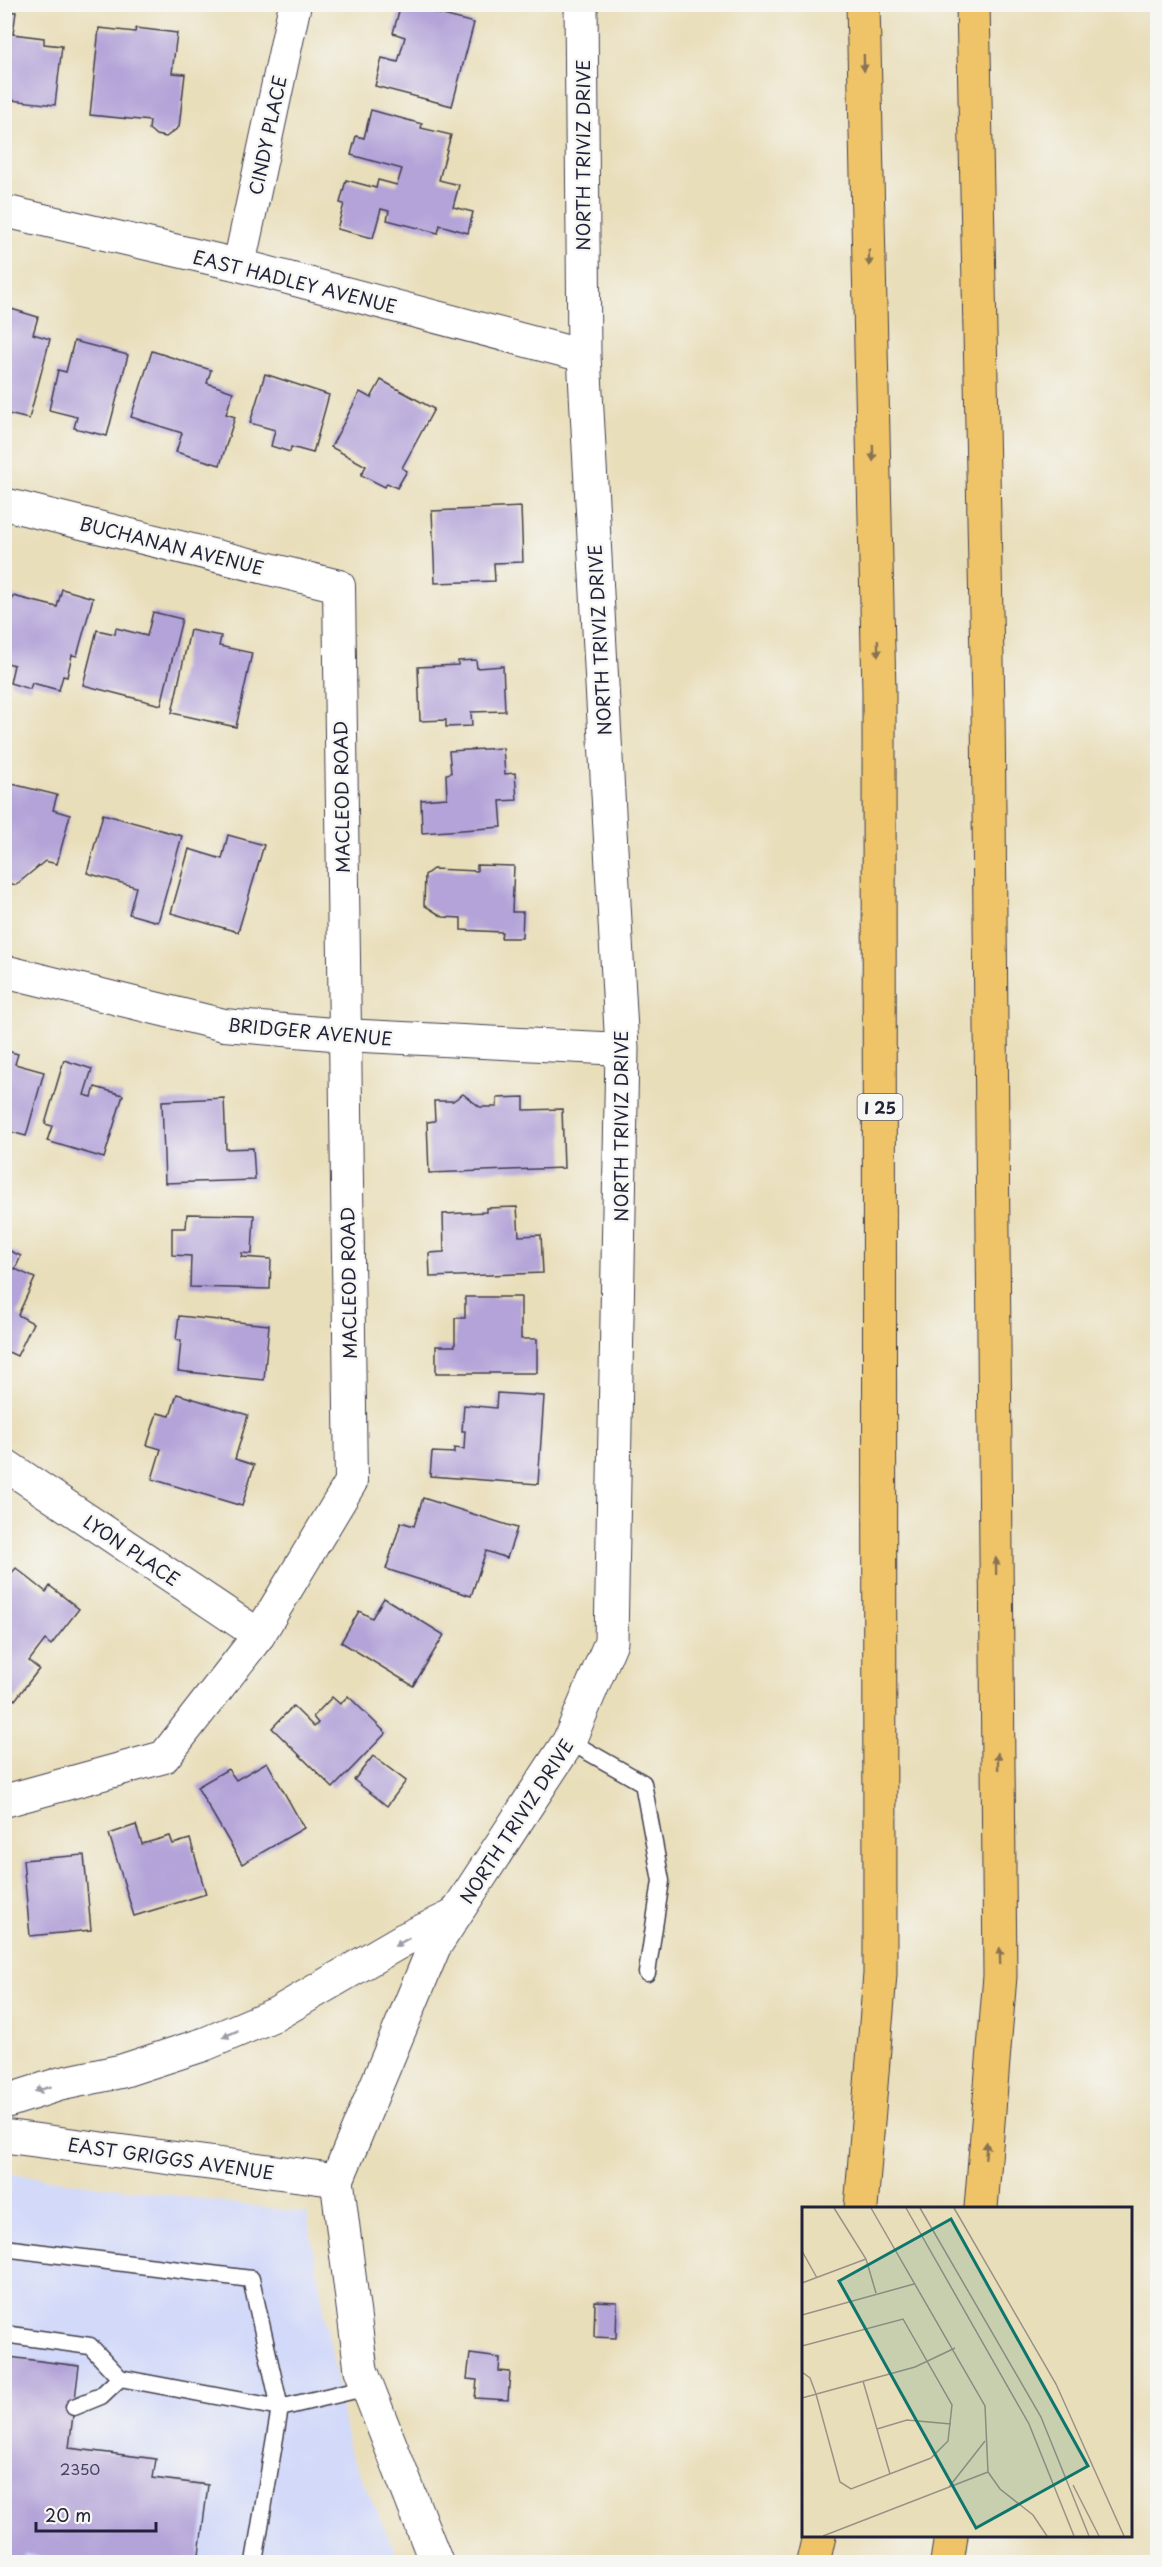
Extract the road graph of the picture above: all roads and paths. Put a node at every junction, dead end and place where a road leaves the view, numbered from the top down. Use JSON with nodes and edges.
{"nodes":[{"id":1,"x":296,"y":4,"type":"edge"},
{"id":2,"x":581,"y":4,"type":"edge"},
{"id":3,"x":862,"y":4,"type":"edge"},
{"id":4,"x":973,"y":4,"type":"edge"},
{"id":5,"x":4,"y":211,"type":"edge"},
{"id":6,"x":239,"y":265,"type":"junction"},
{"id":7,"x":584,"y":356,"type":"junction"},
{"id":8,"x":4,"y":504,"type":"edge"},
{"id":9,"x":339,"y":586,"type":"joint"},
{"id":10,"x":4,"y":971,"type":"edge"},
{"id":11,"x":344,"y":1035,"type":"junction"},
{"id":12,"x":622,"y":1049,"type":"junction"},
{"id":13,"x":4,"y":1464,"type":"edge"},
{"id":14,"x":260,"y":1635,"type":"junction"},
{"id":15,"x":569,"y":1741,"type":"junction"},
{"id":16,"x":4,"y":1801,"type":"edge"},
{"id":17,"x":454,"y":1916,"type":"junction"},
{"id":18,"x":647,"y":1973,"type":"dead end"},
{"id":19,"x":4,"y":2102,"type":"edge"},
{"id":20,"x":4,"y":2136,"type":"edge"},
{"id":21,"x":337,"y":2180,"type":"junction"},
{"id":22,"x":861,"y":2207,"type":"edge"},
{"id":23,"x":981,"y":2207,"type":"edge"},
{"id":24,"x":4,"y":2248,"type":"edge"},
{"id":25,"x":4,"y":2334,"type":"edge"},
{"id":26,"x":120,"y":2378,"type":"junction"},
{"id":27,"x":368,"y":2387,"type":"junction"},
{"id":28,"x":74,"y":2407,"type":"dead end"},
{"id":29,"x":280,"y":2408,"type":"junction"},
{"id":30,"x":819,"y":2537,"type":"edge"},
{"id":31,"x":826,"y":2537,"type":"edge"},
{"id":32,"x":951,"y":2537,"type":"edge"},
{"id":33,"x":960,"y":2537,"type":"edge"},
{"id":34,"x":254,"y":2562,"type":"edge"},
{"id":35,"x":436,"y":2562,"type":"edge"},
{"id":36,"x":813,"y":2562,"type":"edge"},
{"id":37,"x":822,"y":2562,"type":"edge"},
{"id":38,"x":947,"y":2562,"type":"edge"},
{"id":39,"x":961,"y":2562,"type":"edge"}],
"edges":[{"from":1,"to":6,"type":"street","name":"CINDY PLACE"},
{"from":2,"to":7,"type":"street","name":"NORTH TRIVIZ DRIVE"},
{"from":3,"to":22,"type":"highway","number":"I 25","one_way":true},
{"from":23,"to":4,"type":"highway","one_way":true},
{"from":5,"to":6,"type":"street","name":"EAST HADLEY AVENUE"},
{"from":6,"to":7,"type":"street","name":"EAST HADLEY AVENUE"},
{"from":7,"to":12,"type":"street","name":"NORTH TRIVIZ DRIVE"},
{"from":8,"to":9,"type":"street","name":"BUCHANAN AVENUE"},
{"from":9,"to":11,"type":"street","name":"MACLEOD ROAD"},
{"from":10,"to":11,"type":"street","name":"BRIDGER AVENUE"},
{"from":11,"to":12,"type":"street","name":"BRIDGER AVENUE"},
{"from":11,"to":14,"type":"street","name":"MACLEOD ROAD"},
{"from":12,"to":15,"type":"street","name":"NORTH TRIVIZ DRIVE"},
{"from":13,"to":14,"type":"street","name":"LYON PLACE"},
{"from":14,"to":16,"type":"street","name":"MACLEOD ROAD"},
{"from":15,"to":17,"type":"street","name":"NORTH TRIVIZ DRIVE"},
{"from":15,"to":18,"type":"lane"},
{"from":17,"to":19,"type":"street","one_way":true},
{"from":17,"to":21,"type":"street","name":"NORTH TRIVIZ DRIVE"},
{"from":20,"to":21,"type":"street","name":"EAST GRIGGS AVENUE"},
{"from":21,"to":27,"type":"street"},
{"from":24,"to":29,"type":"lane"},
{"from":25,"to":26,"type":"lane"},
{"from":26,"to":28,"type":"lane"},
{"from":26,"to":29,"type":"lane"},
{"from":27,"to":29,"type":"lane"},
{"from":27,"to":35,"type":"street"},
{"from":29,"to":34,"type":"lane"},
{"from":30,"to":36,"type":"highway"},
{"from":31,"to":37,"type":"highway"},
{"from":32,"to":38,"type":"highway"},
{"from":33,"to":39,"type":"highway"}]}
